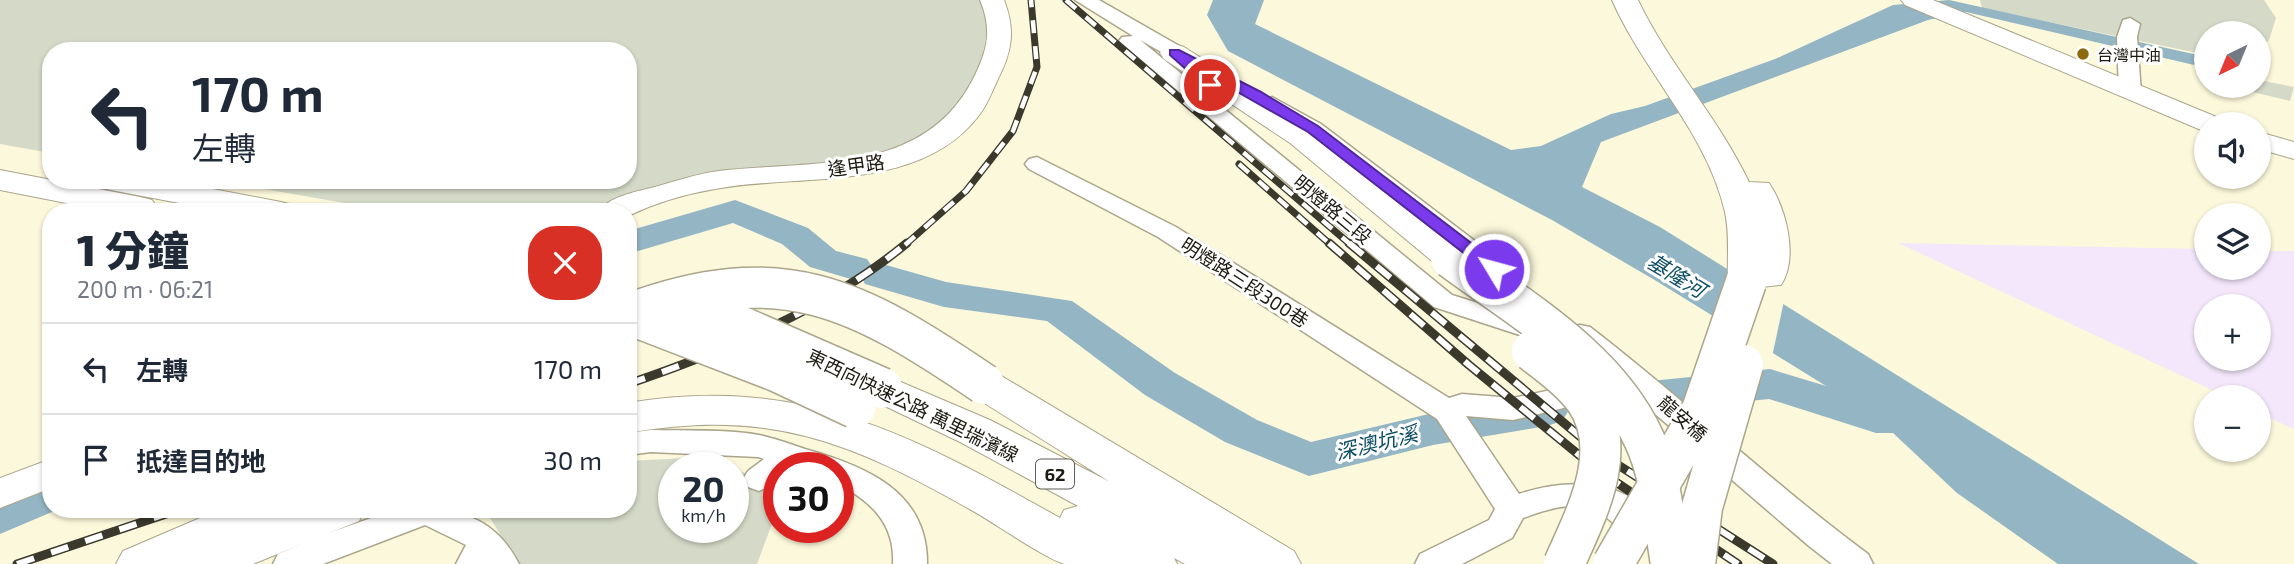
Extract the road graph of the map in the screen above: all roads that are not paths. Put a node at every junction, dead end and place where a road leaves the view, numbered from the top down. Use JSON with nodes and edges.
{"nodes":[{"id":1,"x":992,"y":0,"type":"edge"},
{"id":2,"x":1084,"y":0,"type":"edge"},
{"id":3,"x":1625,"y":0,"type":"edge"},
{"id":4,"x":1643,"y":0,"type":"edge"},
{"id":5,"x":1913,"y":0,"type":"edge"},
{"id":6,"x":2128,"y":38,"type":"dead end"},
{"id":7,"x":1657,"y":43,"type":"junction"},
{"id":8,"x":1174,"y":53,"type":"junction"},
{"id":9,"x":2130,"y":93,"type":"junction"},
{"id":10,"x":2194,"y":118,"type":"edge"},
{"id":11,"x":2271,"y":144,"type":"edge"},
{"id":12,"x":2294,"y":151,"type":"edge"},
{"id":13,"x":0,"y":160,"type":"edge"},
{"id":14,"x":1037,"y":164,"type":"dead end"},
{"id":15,"x":42,"y":167,"type":"edge"},
{"id":16,"x":0,"y":180,"type":"edge"},
{"id":17,"x":42,"y":188,"type":"edge"},
{"id":18,"x":47,"y":189,"type":"edge"},
{"id":19,"x":159,"y":189,"type":"edge"},
{"id":20,"x":121,"y":203,"type":"edge"},
{"id":21,"x":233,"y":203,"type":"edge"},
{"id":22,"x":632,"y":203,"type":"edge"},
{"id":23,"x":1439,"y":262,"type":"junction"},
{"id":24,"x":637,"y":291,"type":"edge"},
{"id":25,"x":1535,"y":300,"type":"junction"},
{"id":26,"x":637,"y":310,"type":"edge"},
{"id":27,"x":637,"y":317,"type":"edge"},
{"id":28,"x":1505,"y":320,"type":"junction"},
{"id":29,"x":1614,"y":360,"type":"junction"},
{"id":30,"x":1641,"y":381,"type":"junction"},
{"id":31,"x":637,"y":417,"type":"edge"},
{"id":32,"x":849,"y":422,"type":"edge"},
{"id":33,"x":1454,"y":423,"type":"junction"},
{"id":34,"x":637,"y":443,"type":"edge"},
{"id":35,"x":777,"y":452,"type":"edge"},
{"id":36,"x":797,"y":452,"type":"edge"},
{"id":37,"x":1484,"y":466,"type":"joint"},
{"id":38,"x":763,"y":475,"type":"edge"},
{"id":39,"x":42,"y":477,"type":"edge"},
{"id":40,"x":758,"y":479,"type":"dead end"},
{"id":41,"x":854,"y":480,"type":"edge"},
{"id":42,"x":0,"y":493,"type":"edge"},
{"id":43,"x":1511,"y":509,"type":"junction"},
{"id":44,"x":246,"y":518,"type":"edge"},
{"id":45,"x":320,"y":518,"type":"edge"},
{"id":46,"x":411,"y":518,"type":"edge"},
{"id":47,"x":440,"y":518,"type":"edge"},
{"id":48,"x":486,"y":556,"type":"edge"},
{"id":49,"x":139,"y":564,"type":"edge"},
{"id":50,"x":203,"y":564,"type":"edge"},
{"id":51,"x":290,"y":564,"type":"edge"},
{"id":52,"x":910,"y":564,"type":"edge"},
{"id":53,"x":1104,"y":564,"type":"edge"},
{"id":54,"x":1154,"y":564,"type":"edge"},
{"id":55,"x":1226,"y":564,"type":"edge"},
{"id":56,"x":1278,"y":564,"type":"edge"},
{"id":57,"x":1432,"y":564,"type":"edge"},
{"id":58,"x":1564,"y":564,"type":"edge"},
{"id":59,"x":1613,"y":564,"type":"edge"},
{"id":60,"x":1671,"y":564,"type":"edge"},
{"id":61,"x":1678,"y":564,"type":"edge"},
{"id":62,"x":1695,"y":564,"type":"edge"},
{"id":63,"x":1856,"y":564,"type":"edge"}],
"edges":[{"from":1,"to":22,"type":"main road","name":"逢甲路"},
{"from":2,"to":8,"type":"street","name":"明燈路三段"},
{"from":2,"to":28,"type":"street","name":"明燈路三段"},
{"from":3,"to":7,"type":"highway"},
{"from":4,"to":7,"type":"highway"},
{"from":5,"to":9,"type":"main road"},
{"from":6,"to":9,"type":"street"},
{"from":7,"to":59,"type":"highway","bridge":true},
{"from":7,"to":62,"type":"highway","bridge":true},
{"from":8,"to":23,"type":"highway"},
{"from":8,"to":25,"type":"street","name":"明燈路三段"},
{"from":9,"to":10,"type":"main road"},
{"from":11,"to":12,"type":"main road"},
{"from":13,"to":15,"type":"highway"},
{"from":14,"to":33,"type":"street","name":"明燈路三段300巷"},
{"from":16,"to":17,"type":"highway"},
{"from":18,"to":20,"type":"highway"},
{"from":19,"to":21,"type":"highway"},
{"from":23,"to":58,"type":"highway","bridge":true},
{"from":23,"to":60,"type":"highway","bridge":true},
{"from":24,"to":32,"type":"highway","name":"東西向快速公路 萬里瑞濱線","number":"62","bridge":true},
{"from":25,"to":28,"type":"street"},
{"from":25,"to":29,"type":"street","name":"明燈路三段"},
{"from":26,"to":56,"type":"highway","bridge":true},
{"from":27,"to":32,"type":"highway","name":"東西向快速公路 萬里瑞濱線","number":"62","bridge":true},
{"from":28,"to":29,"type":"street","name":"明燈路三段"},
{"from":29,"to":30,"type":"street","name":"明燈路三段"},
{"from":30,"to":33,"type":"street"},
{"from":30,"to":63,"type":"street","name":"龍安橋","bridge":true},
{"from":31,"to":32,"type":"highway"},
{"from":32,"to":36,"type":"street"},
{"from":32,"to":53,"type":"highway"},
{"from":32,"to":54,"type":"highway","name":"東西向快速公路 萬里瑞濱線","number":"62"},
{"from":32,"to":55,"type":"highway","name":"東西向快速公路 萬里瑞濱線","number":"62"},
{"from":33,"to":37,"type":"street"},
{"from":34,"to":35,"type":"street"},
{"from":37,"to":43,"type":"street"},
{"from":38,"to":40,"type":"street"},
{"from":39,"to":42,"type":"main road"},
{"from":41,"to":52,"type":"street"},
{"from":43,"to":57,"type":"street"},
{"from":43,"to":61,"type":"street"},
{"from":44,"to":49,"type":"highway"},
{"from":45,"to":50,"type":"highway"},
{"from":46,"to":51,"type":"street"},
{"from":47,"to":48,"type":"street"}]}
